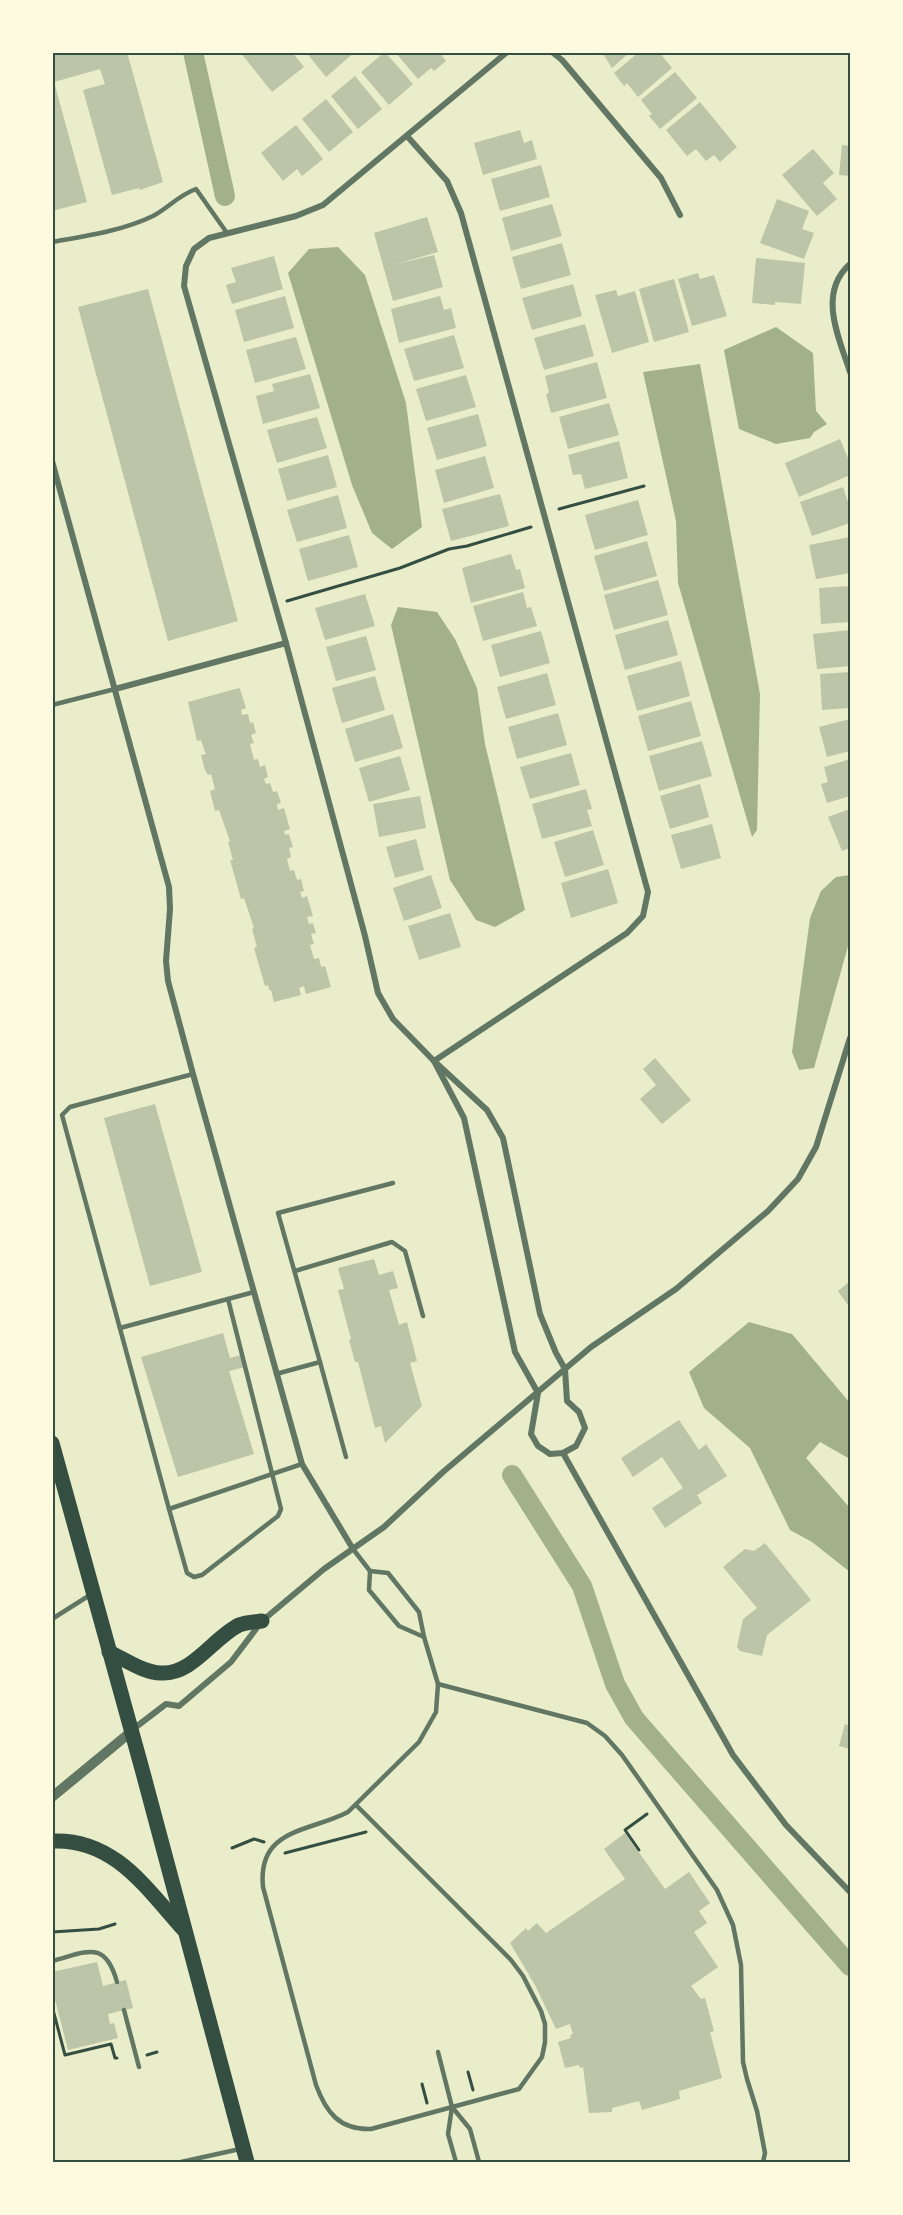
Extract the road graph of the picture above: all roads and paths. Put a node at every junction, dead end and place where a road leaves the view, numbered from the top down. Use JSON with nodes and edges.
{"nodes":[{"id":1,"x":507,"y":52,"type":"edge"},
{"id":2,"x":552,"y":52,"type":"edge"},
{"id":3,"x":407,"y":136,"type":"junction"},
{"id":4,"x":680,"y":215,"type":"dead end"},
{"id":5,"x":227,"y":234,"type":"junction"},
{"id":6,"x":52,"y":242,"type":"edge"},
{"id":7,"x":850,"y":264,"type":"edge"},
{"id":8,"x":850,"y":372,"type":"edge"},
{"id":9,"x":52,"y":461,"type":"edge"},
{"id":10,"x":644,"y":486,"type":"dead end"},
{"id":11,"x":559,"y":509,"type":"dead end"},
{"id":12,"x":531,"y":527,"type":"dead end"},
{"id":13,"x":287,"y":601,"type":"dead end"},
{"id":14,"x":286,"y":643,"type":"junction"},
{"id":15,"x":115,"y":688,"type":"junction"},
{"id":16,"x":52,"y":705,"type":"edge"},
{"id":17,"x":850,"y":1038,"type":"edge"},
{"id":18,"x":434,"y":1060,"type":"junction"},
{"id":19,"x":193,"y":1074,"type":"junction"},
{"id":20,"x":393,"y":1183,"type":"dead end"},
{"id":21,"x":295,"y":1271,"type":"junction"},
{"id":22,"x":254,"y":1292,"type":"junction"},
{"id":23,"x":228,"y":1299,"type":"junction"},
{"id":24,"x":423,"y":1316,"type":"dead end"},
{"id":25,"x":120,"y":1328,"type":"junction"},
{"id":26,"x":320,"y":1362,"type":"junction"},
{"id":27,"x":565,"y":1369,"type":"junction"},
{"id":28,"x":276,"y":1374,"type":"junction"},
{"id":29,"x":538,"y":1393,"type":"junction"},
{"id":30,"x":52,"y":1443,"type":"edge"},
{"id":31,"x":563,"y":1453,"type":"junction"},
{"id":32,"x":346,"y":1457,"type":"dead end"},
{"id":33,"x":302,"y":1464,"type":"junction"},
{"id":34,"x":272,"y":1474,"type":"junction"},
{"id":35,"x":169,"y":1509,"type":"junction"},
{"id":36,"x":353,"y":1549,"type":"junction"},
{"id":37,"x":370,"y":1571,"type":"junction"},
{"id":38,"x":93,"y":1594,"type":"junction"},
{"id":39,"x":52,"y":1619,"type":"edge"},
{"id":40,"x":262,"y":1621,"type":"junction"},
{"id":41,"x":424,"y":1637,"type":"junction"},
{"id":42,"x":109,"y":1652,"type":"junction"},
{"id":43,"x":438,"y":1684,"type":"junction"},
{"id":44,"x":132,"y":1731,"type":"junction"},
{"id":45,"x":52,"y":1797,"type":"edge"},
{"id":46,"x":356,"y":1805,"type":"junction"},
{"id":47,"x":647,"y":1814,"type":"dead end"},
{"id":48,"x":370,"y":1830,"type":"dead end"},
{"id":49,"x":52,"y":1841,"type":"edge"},
{"id":50,"x":265,"y":1843,"type":"dead end"},
{"id":51,"x":232,"y":1848,"type":"dead end"},
{"id":52,"x":639,"y":1850,"type":"dead end"},
{"id":53,"x":280,"y":1854,"type":"dead end"},
{"id":54,"x":850,"y":1892,"type":"edge"},
{"id":55,"x":115,"y":1924,"type":"dead end"},
{"id":56,"x":52,"y":1932,"type":"edge"},
{"id":57,"x":186,"y":1932,"type":"junction"},
{"id":58,"x":52,"y":1961,"type":"edge"},
{"id":59,"x":117,"y":1982,"type":"dead end"},
{"id":60,"x":52,"y":2007,"type":"edge"},
{"id":61,"x":124,"y":2010,"type":"dead end"},
{"id":62,"x":157,"y":2052,"type":"dead end"},
{"id":63,"x":438,"y":2052,"type":"dead end"},
{"id":64,"x":147,"y":2055,"type":"dead end"},
{"id":65,"x":117,"y":2058,"type":"dead end"},
{"id":66,"x":139,"y":2067,"type":"dead end"},
{"id":67,"x":468,"y":2072,"type":"dead end"},
{"id":68,"x":422,"y":2084,"type":"dead end"},
{"id":69,"x":473,"y":2091,"type":"dead end"},
{"id":70,"x":427,"y":2103,"type":"dead end"},
{"id":71,"x":452,"y":2107,"type":"junction"},
{"id":72,"x":245,"y":2156,"type":"edge"},
{"id":73,"x":181,"y":2163,"type":"edge"},
{"id":74,"x":456,"y":2163,"type":"edge"},
{"id":75,"x":479,"y":2163,"type":"edge"},
{"id":76,"x":763,"y":2163,"type":"edge"}],
"edges":[{"from":1,"to":3,"type":"street"},
{"from":2,"to":4,"type":"street"},
{"from":3,"to":5,"type":"street"},
{"from":3,"to":18,"type":"street"},
{"from":5,"to":6,"type":"lane"},
{"from":5,"to":14,"type":"street"},
{"from":7,"to":8,"type":"street"},
{"from":9,"to":15,"type":"street"},
{"from":10,"to":11,"type":"path"},
{"from":12,"to":13,"type":"path"},
{"from":14,"to":15,"type":"street"},
{"from":14,"to":18,"type":"street"},
{"from":15,"to":16,"type":"lane"},
{"from":15,"to":19,"type":"street"},
{"from":17,"to":27,"type":"street"},
{"from":18,"to":27,"type":"street"},
{"from":18,"to":29,"type":"street"},
{"from":19,"to":22,"type":"street"},
{"from":19,"to":25,"type":"lane"},
{"from":20,"to":21,"type":"lane"},
{"from":21,"to":24,"type":"lane"},
{"from":21,"to":26,"type":"lane"},
{"from":22,"to":23,"type":"lane"},
{"from":22,"to":28,"type":"street"},
{"from":23,"to":25,"type":"lane"},
{"from":23,"to":34,"type":"lane"},
{"from":25,"to":35,"type":"lane"},
{"from":26,"to":28,"type":"lane"},
{"from":26,"to":32,"type":"lane"},
{"from":27,"to":29,"type":"street"},
{"from":27,"to":31,"type":"street"},
{"from":28,"to":33,"type":"street"},
{"from":29,"to":31,"type":"street"},
{"from":29,"to":36,"type":"street"},
{"from":30,"to":38,"type":"main road"},
{"from":31,"to":54,"type":"street"},
{"from":33,"to":34,"type":"lane"},
{"from":33,"to":36,"type":"street"},
{"from":34,"to":35,"type":"lane"},
{"from":34,"to":35,"type":"lane"},
{"from":36,"to":37,"type":"lane"},
{"from":36,"to":40,"type":"street"},
{"from":37,"to":41,"type":"lane"},
{"from":37,"to":41,"type":"lane"},
{"from":38,"to":39,"type":"lane"},
{"from":38,"to":42,"type":"main road"},
{"from":40,"to":42,"type":"main road"},
{"from":40,"to":44,"type":"street"},
{"from":41,"to":43,"type":"lane"},
{"from":42,"to":44,"type":"main road"},
{"from":43,"to":46,"type":"lane"},
{"from":43,"to":76,"type":"lane"},
{"from":44,"to":45,"type":"street"},
{"from":44,"to":57,"type":"main road"},
{"from":46,"to":71,"type":"lane"},
{"from":46,"to":71,"type":"lane"},
{"from":47,"to":52,"type":"path"},
{"from":48,"to":53,"type":"path"},
{"from":49,"to":57,"type":"main road"},
{"from":50,"to":51,"type":"path"},
{"from":55,"to":56,"type":"path"},
{"from":57,"to":72,"type":"main road"},
{"from":58,"to":59,"type":"lane"},
{"from":60,"to":65,"type":"path"},
{"from":61,"to":66,"type":"lane"},
{"from":62,"to":64,"type":"path"},
{"from":63,"to":71,"type":"lane"},
{"from":67,"to":69,"type":"path"},
{"from":68,"to":70,"type":"path"},
{"from":71,"to":74,"type":"lane"},
{"from":71,"to":75,"type":"lane"},
{"from":72,"to":73,"type":"lane"}]}
